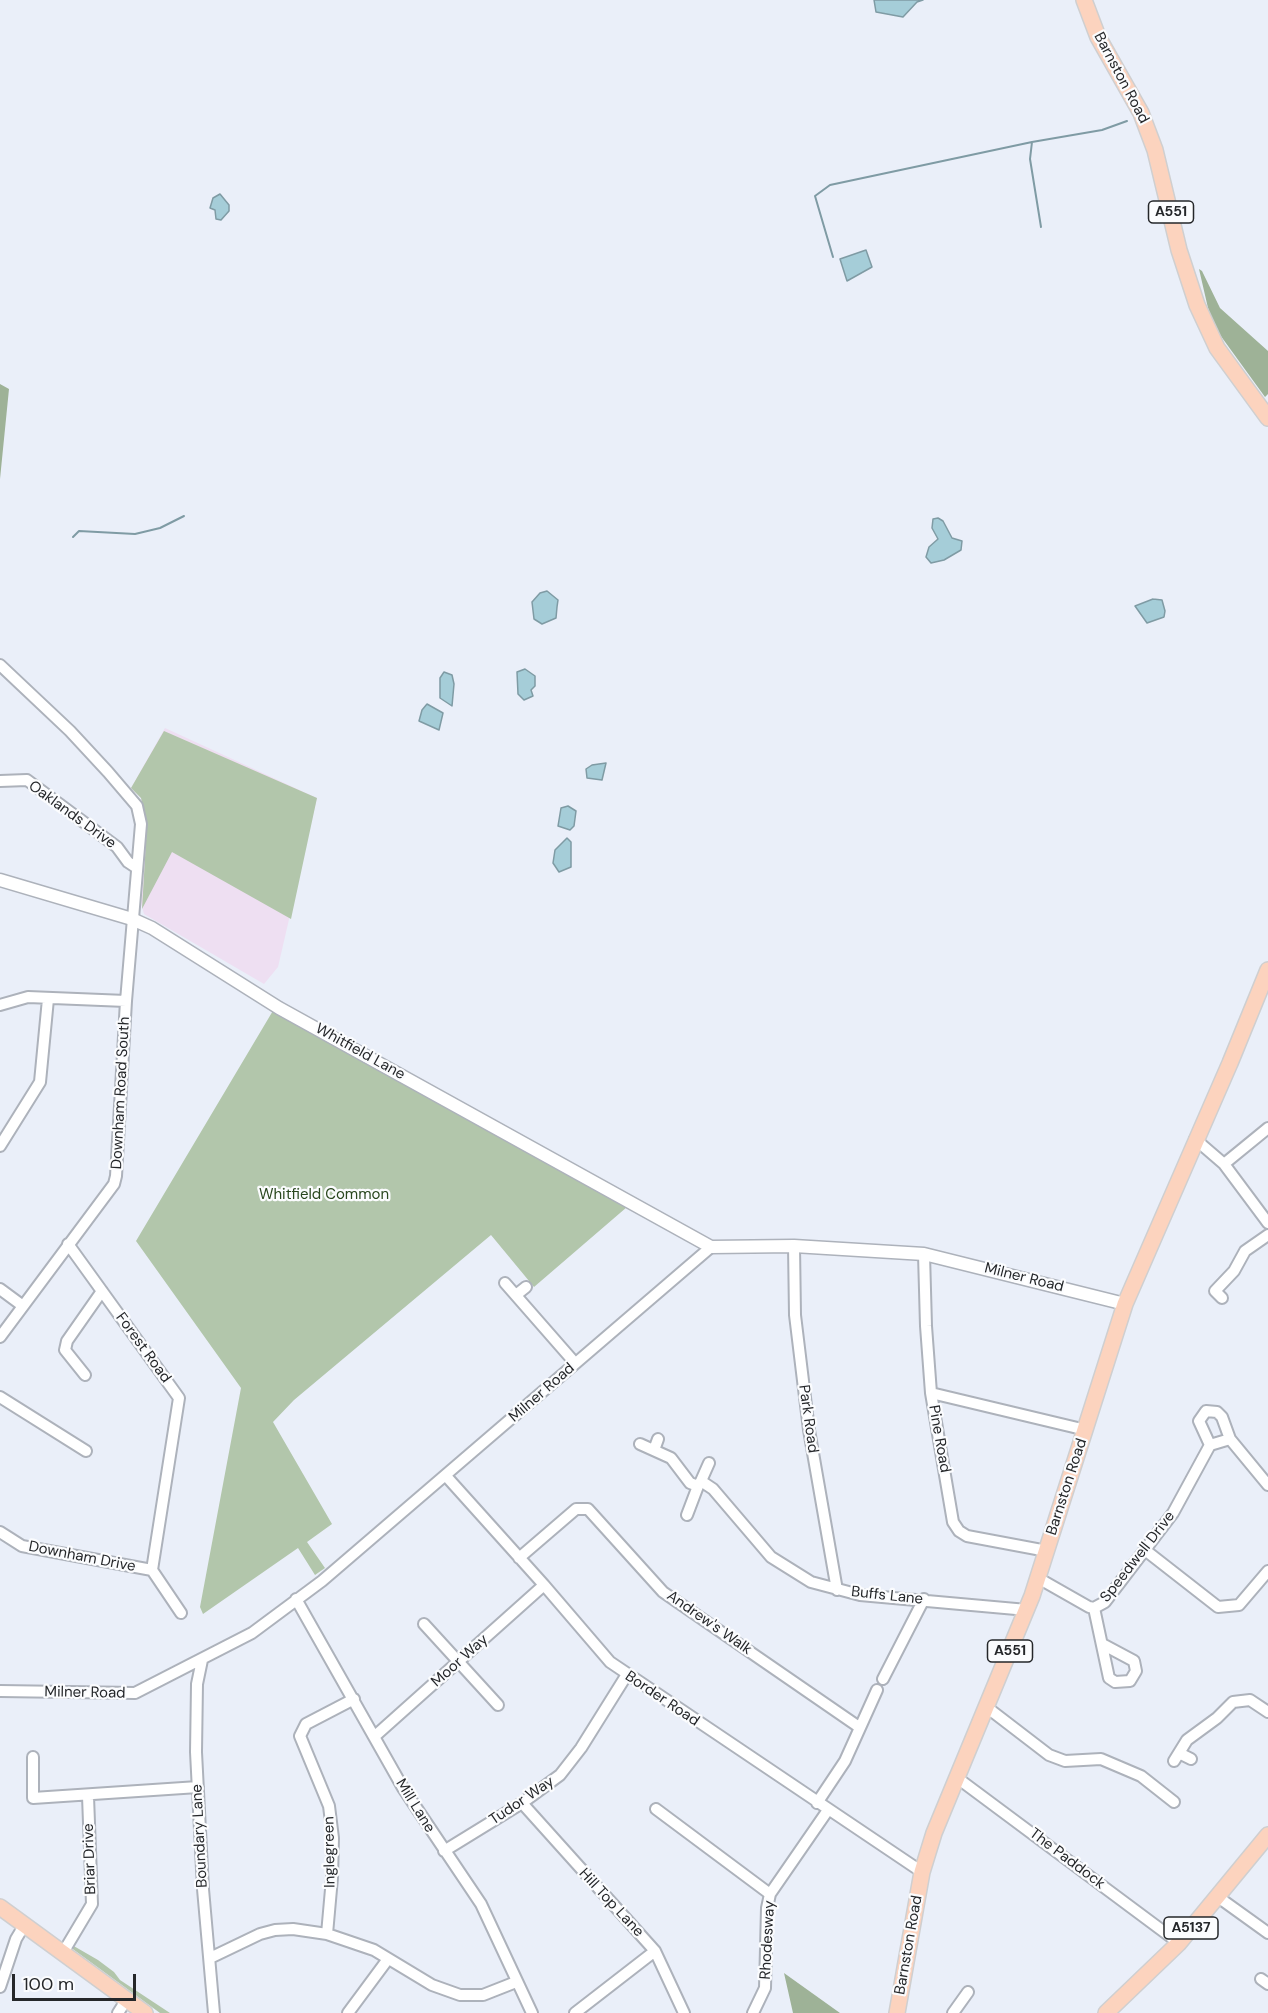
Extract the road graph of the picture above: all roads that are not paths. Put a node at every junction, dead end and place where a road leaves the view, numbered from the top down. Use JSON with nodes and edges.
{"nodes":[{"id":1,"x":1083,"y":0,"type":"edge"},
{"id":2,"x":1268,"y":418,"type":"edge"},
{"id":3,"x":0,"y":665,"type":"edge"},
{"id":4,"x":0,"y":781,"type":"edge"},
{"id":5,"x":137,"y":868,"type":"junction"},
{"id":6,"x":0,"y":880,"type":"edge"},
{"id":7,"x":132,"y":919,"type":"junction"},
{"id":8,"x":1268,"y":969,"type":"edge"},
{"id":9,"x":48,"y":999,"type":"junction"},
{"id":10,"x":126,"y":1001,"type":"junction"},
{"id":11,"x":0,"y":1005,"type":"edge"},
{"id":12,"x":1268,"y":1128,"type":"edge"},
{"id":13,"x":1195,"y":1139,"type":"junction"},
{"id":14,"x":0,"y":1146,"type":"edge"},
{"id":15,"x":1224,"y":1164,"type":"junction"},
{"id":16,"x":1268,"y":1223,"type":"edge"},
{"id":17,"x":1268,"y":1235,"type":"edge"},
{"id":18,"x":68,"y":1244,"type":"junction"},
{"id":19,"x":794,"y":1246,"type":"junction"},
{"id":20,"x":711,"y":1247,"type":"junction"},
{"id":21,"x":924,"y":1254,"type":"junction"},
{"id":22,"x":505,"y":1283,"type":"dead end"},
{"id":23,"x":526,"y":1287,"type":"dead end"},
{"id":24,"x":0,"y":1289,"type":"edge"},
{"id":25,"x":102,"y":1291,"type":"junction"},
{"id":26,"x":516,"y":1295,"type":"junction"},
{"id":27,"x":1222,"y":1298,"type":"dead end"},
{"id":28,"x":1125,"y":1304,"type":"junction"},
{"id":29,"x":23,"y":1306,"type":"junction"},
{"id":30,"x":0,"y":1337,"type":"edge"},
{"id":31,"x":575,"y":1363,"type":"junction"},
{"id":32,"x":85,"y":1375,"type":"dead end"},
{"id":33,"x":931,"y":1393,"type":"junction"},
{"id":34,"x":0,"y":1397,"type":"edge"},
{"id":35,"x":1086,"y":1430,"type":"junction"},
{"id":36,"x":658,"y":1439,"type":"dead end"},
{"id":37,"x":1230,"y":1439,"type":"junction"},
{"id":38,"x":640,"y":1444,"type":"dead end"},
{"id":39,"x":1210,"y":1445,"type":"junction"},
{"id":40,"x":654,"y":1450,"type":"junction"},
{"id":41,"x":86,"y":1451,"type":"dead end"},
{"id":42,"x":709,"y":1463,"type":"dead end"},
{"id":43,"x":446,"y":1476,"type":"junction"},
{"id":44,"x":700,"y":1484,"type":"junction"},
{"id":45,"x":1268,"y":1485,"type":"edge"},
{"id":46,"x":687,"y":1515,"type":"dead end"},
{"id":47,"x":0,"y":1532,"type":"edge"},
{"id":48,"x":1145,"y":1550,"type":"junction"},
{"id":49,"x":1047,"y":1551,"type":"junction"},
{"id":50,"x":519,"y":1557,"type":"junction"},
{"id":51,"x":152,"y":1570,"type":"junction"},
{"id":52,"x":1266,"y":1576,"type":"edge"},
{"id":53,"x":1038,"y":1578,"type":"junction"},
{"id":54,"x":544,"y":1585,"type":"junction"},
{"id":55,"x":837,"y":1590,"type":"junction"},
{"id":56,"x":296,"y":1599,"type":"junction"},
{"id":57,"x":924,"y":1599,"type":"junction"},
{"id":58,"x":1094,"y":1608,"type":"junction"},
{"id":59,"x":1027,"y":1610,"type":"junction"},
{"id":60,"x":181,"y":1613,"type":"dead end"},
{"id":61,"x":424,"y":1624,"type":"dead end"},
{"id":62,"x":1104,"y":1645,"type":"dead end"},
{"id":63,"x":202,"y":1660,"type":"junction"},
{"id":64,"x":458,"y":1663,"type":"junction"},
{"id":65,"x":626,"y":1676,"type":"junction"},
{"id":66,"x":0,"y":1691,"type":"edge"},
{"id":67,"x":354,"y":1699,"type":"junction"},
{"id":68,"x":498,"y":1705,"type":"dead end"},
{"id":69,"x":984,"y":1710,"type":"junction"},
{"id":70,"x":1268,"y":1712,"type":"edge"},
{"id":71,"x":859,"y":1727,"type":"junction"},
{"id":72,"x":375,"y":1736,"type":"junction"},
{"id":73,"x":33,"y":1757,"type":"dead end"},
{"id":74,"x":1191,"y":1760,"type":"dead end"},
{"id":75,"x":956,"y":1777,"type":"junction"},
{"id":76,"x":198,"y":1787,"type":"junction"},
{"id":77,"x":87,"y":1796,"type":"junction"},
{"id":78,"x":1174,"y":1802,"type":"dead end"},
{"id":79,"x":522,"y":1803,"type":"junction"},
{"id":80,"x":817,"y":1803,"type":"junction"},
{"id":81,"x":655,"y":1810,"type":"dead end"},
{"id":82,"x":828,"y":1810,"type":"junction"},
{"id":83,"x":1268,"y":1835,"type":"edge"},
{"id":84,"x":444,"y":1851,"type":"junction"},
{"id":85,"x":922,"y":1872,"type":"junction"},
{"id":86,"x":770,"y":1894,"type":"junction"},
{"id":87,"x":1218,"y":1898,"type":"junction"},
{"id":88,"x":0,"y":1906,"type":"edge"},
{"id":89,"x":25,"y":1924,"type":"junction"},
{"id":90,"x":1268,"y":1933,"type":"edge"},
{"id":91,"x":327,"y":1934,"type":"junction"},
{"id":92,"x":1179,"y":1943,"type":"junction"},
{"id":93,"x":655,"y":1950,"type":"junction"},
{"id":94,"x":64,"y":1952,"type":"junction"},
{"id":95,"x":210,"y":1958,"type":"junction"},
{"id":96,"x":388,"y":1959,"type":"junction"},
{"id":97,"x":516,"y":1982,"type":"junction"},
{"id":98,"x":0,"y":1987,"type":"edge"},
{"id":99,"x":968,"y":1992,"type":"dead end"},
{"id":100,"x":127,"y":1999,"type":"junction"},
{"id":101,"x":118,"y":2013,"type":"edge"},
{"id":102,"x":145,"y":2013,"type":"edge"},
{"id":103,"x":214,"y":2013,"type":"edge"},
{"id":104,"x":348,"y":2013,"type":"edge"},
{"id":105,"x":532,"y":2013,"type":"edge"},
{"id":106,"x":575,"y":2013,"type":"edge"},
{"id":107,"x":684,"y":2013,"type":"edge"},
{"id":108,"x":753,"y":2013,"type":"edge"},
{"id":109,"x":897,"y":2013,"type":"edge"},
{"id":110,"x":953,"y":2013,"type":"edge"},
{"id":111,"x":1106,"y":2013,"type":"edge"}],
"edges":[{"from":1,"to":2,"type":"main road","name":"Barnston Road","number":"A551"},
{"from":3,"to":5,"type":"street","name":"Downham Road South"},
{"from":4,"to":5,"type":"street","name":"Oaklands Drive"},
{"from":5,"to":7,"type":"street","name":"Downham Road South"},
{"from":6,"to":7,"type":"street","name":"Whitfield Lane"},
{"from":7,"to":10,"type":"street","name":"Downham Road South"},
{"from":7,"to":20,"type":"street","name":"Whitfield Lane"},
{"from":8,"to":13,"type":"main road","name":"Barnston Road","number":"A551"},
{"from":9,"to":10,"type":"street"},
{"from":9,"to":11,"type":"street"},
{"from":9,"to":14,"type":"street"},
{"from":10,"to":18,"type":"street","name":"Downham Road South"},
{"from":12,"to":15,"type":"street"},
{"from":13,"to":15,"type":"street"},
{"from":13,"to":28,"type":"main road","name":"Barnston Road","number":"A551"},
{"from":15,"to":16,"type":"street"},
{"from":17,"to":27,"type":"street"},
{"from":18,"to":25,"type":"street","name":"Forest Road"},
{"from":18,"to":29,"type":"street","name":"Downham Road South"},
{"from":19,"to":20,"type":"street","name":"Milner Road"},
{"from":19,"to":21,"type":"street","name":"Milner Road"},
{"from":19,"to":55,"type":"street","name":"Park Road"},
{"from":20,"to":31,"type":"street","name":"Milner Road"},
{"from":21,"to":28,"type":"street","name":"Milner Road"},
{"from":21,"to":33,"type":"street","name":"Pine Road"},
{"from":22,"to":26,"type":"street"},
{"from":23,"to":26,"type":"street"},
{"from":24,"to":29,"type":"street"},
{"from":25,"to":32,"type":"street"},
{"from":25,"to":51,"type":"street","name":"Forest Road"},
{"from":26,"to":31,"type":"street"},
{"from":28,"to":35,"type":"main road","name":"Barnston Road","number":"A551"},
{"from":29,"to":30,"type":"street","name":"Downham Road South"},
{"from":31,"to":43,"type":"street","name":"Milner Road"},
{"from":33,"to":35,"type":"street"},
{"from":33,"to":49,"type":"street","name":"Pine Road"},
{"from":34,"to":41,"type":"street"},
{"from":35,"to":49,"type":"main road","name":"Barnston Road","number":"A551"},
{"from":36,"to":40,"type":"street"},
{"from":37,"to":39,"type":"street"},
{"from":37,"to":39,"type":"street"},
{"from":37,"to":45,"type":"street"},
{"from":38,"to":40,"type":"street","name":"Buffs Lane"},
{"from":39,"to":48,"type":"street","name":"Speedwell Drive"},
{"from":40,"to":44,"type":"street","name":"Buffs Lane"},
{"from":42,"to":44,"type":"street"},
{"from":43,"to":50,"type":"street","name":"Border Road"},
{"from":43,"to":56,"type":"street","name":"Milner Road"},
{"from":44,"to":46,"type":"street"},
{"from":44,"to":55,"type":"street","name":"Buffs Lane"},
{"from":47,"to":51,"type":"street","name":"Downham Drive"},
{"from":48,"to":52,"type":"street"},
{"from":48,"to":58,"type":"street","name":"Speedwell Drive"},
{"from":49,"to":53,"type":"main road","name":"Barnston Road","number":"A551"},
{"from":50,"to":54,"type":"street","name":"Border Road"},
{"from":50,"to":71,"type":"street","name":"Andrew's Walk"},
{"from":51,"to":60,"type":"street","name":"Downham Drive"},
{"from":53,"to":58,"type":"street","name":"Speedwell Drive"},
{"from":53,"to":59,"type":"main road","name":"Barnston Road","number":"A551"},
{"from":54,"to":64,"type":"street","name":"Moor Way"},
{"from":54,"to":65,"type":"street","name":"Border Road"},
{"from":55,"to":57,"type":"street","name":"Buffs Lane"},
{"from":56,"to":63,"type":"street","name":"Milner Road"},
{"from":56,"to":67,"type":"street","name":"Mill Lane"},
{"from":57,"to":59,"type":"street","name":"Buffs Lane"},
{"from":57,"to":71,"type":"street"},
{"from":58,"to":62,"type":"street"},
{"from":59,"to":69,"type":"main road","name":"Barnston Road","number":"A551"},
{"from":61,"to":64,"type":"street"},
{"from":63,"to":66,"type":"street","name":"Milner Road"},
{"from":63,"to":76,"type":"street","name":"Boundary Lane"},
{"from":64,"to":68,"type":"street"},
{"from":64,"to":72,"type":"street","name":"Moor Way"},
{"from":65,"to":79,"type":"street","name":"Tudor Way"},
{"from":65,"to":80,"type":"street","name":"Border Road"},
{"from":67,"to":72,"type":"street","name":"Mill Lane"},
{"from":67,"to":91,"type":"street","name":"Inglegreen"},
{"from":69,"to":75,"type":"main road","name":"Barnston Road","number":"A551"},
{"from":69,"to":78,"type":"street"},
{"from":70,"to":74,"type":"street"},
{"from":71,"to":80,"type":"street"},
{"from":72,"to":84,"type":"street","name":"Mill Lane"},
{"from":73,"to":77,"type":"street"},
{"from":75,"to":85,"type":"main road","name":"Barnston Road","number":"A551"},
{"from":75,"to":92,"type":"street","name":"The Paddock"},
{"from":76,"to":77,"type":"street"},
{"from":76,"to":95,"type":"street","name":"Boundary Lane"},
{"from":77,"to":94,"type":"street","name":"Briar Drive"},
{"from":79,"to":84,"type":"street","name":"Tudor Way"},
{"from":79,"to":93,"type":"street","name":"Hill Top Lane"},
{"from":80,"to":82,"type":"street","name":"Border Road"},
{"from":81,"to":86,"type":"street"},
{"from":82,"to":85,"type":"street","name":"Border Road"},
{"from":82,"to":86,"type":"street","name":"Rhodesway"},
{"from":83,"to":87,"type":"main road","number":"A5137"},
{"from":84,"to":97,"type":"street","name":"Mill Lane"},
{"from":85,"to":109,"type":"main road","name":"Barnston Road","number":"A551"},
{"from":86,"to":108,"type":"street","name":"Rhodesway"},
{"from":87,"to":90,"type":"street"},
{"from":87,"to":92,"type":"main road","number":"A5137"},
{"from":88,"to":89,"type":"main road"},
{"from":89,"to":94,"type":"main road"},
{"from":89,"to":98,"type":"street"},
{"from":91,"to":95,"type":"street"},
{"from":91,"to":96,"type":"street"},
{"from":92,"to":111,"type":"main road","number":"A5137"},
{"from":93,"to":106,"type":"street"},
{"from":93,"to":107,"type":"street","name":"Hill Top Lane"},
{"from":94,"to":100,"type":"main road"},
{"from":95,"to":103,"type":"street","name":"Boundary Lane"},
{"from":96,"to":97,"type":"street"},
{"from":96,"to":104,"type":"street"},
{"from":97,"to":105,"type":"street","name":"Mill Lane"},
{"from":99,"to":110,"type":"street"},
{"from":100,"to":101,"type":"street"},
{"from":100,"to":102,"type":"main road"}]}
